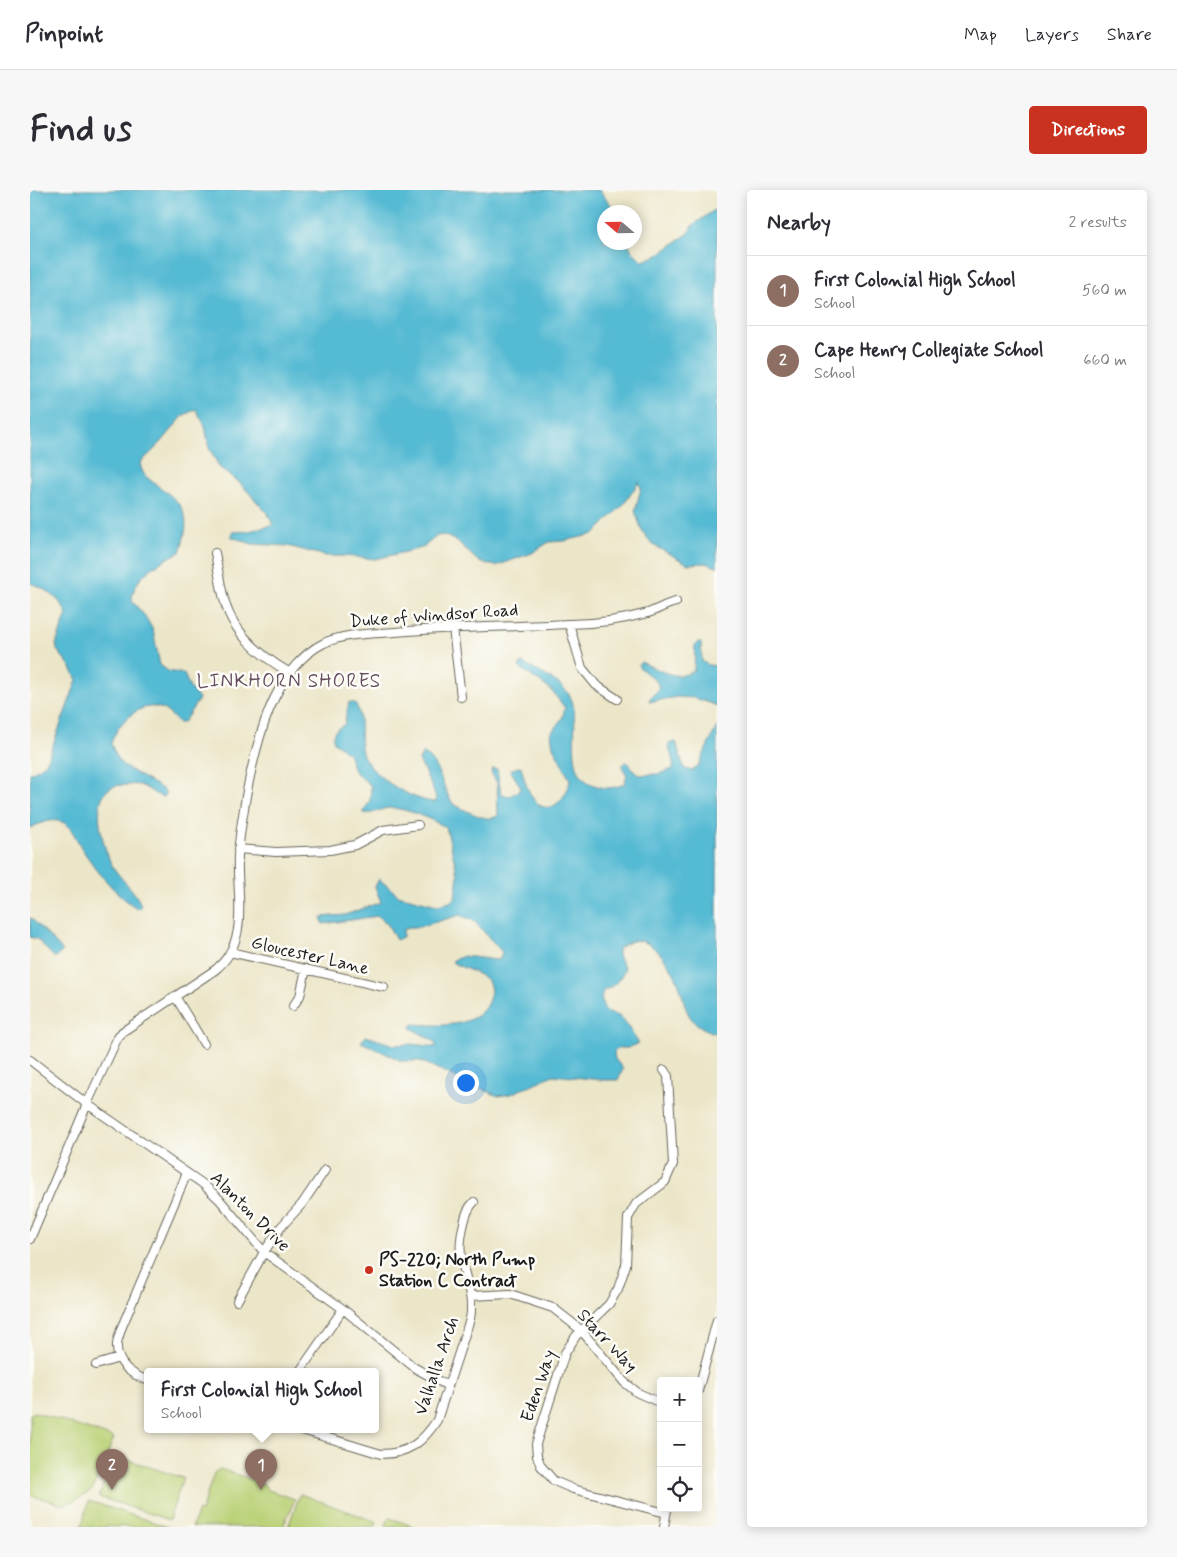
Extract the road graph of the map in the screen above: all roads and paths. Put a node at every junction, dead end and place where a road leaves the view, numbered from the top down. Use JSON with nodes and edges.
{"nodes":[{"id":1,"x":215,"y":553,"type":"dead end"},
{"id":2,"x":676,"y":602,"type":"dead end"},
{"id":3,"x":569,"y":624,"type":"junction"},
{"id":4,"x":453,"y":628,"type":"junction"},
{"id":5,"x":290,"y":673,"type":"junction"},
{"id":6,"x":461,"y":696,"type":"dead end"},
{"id":7,"x":617,"y":699,"type":"dead end"},
{"id":8,"x":418,"y":825,"type":"dead end"},
{"id":9,"x":238,"y":849,"type":"junction"},
{"id":10,"x":230,"y":952,"type":"junction"},
{"id":11,"x":306,"y":969,"type":"junction"},
{"id":12,"x":384,"y":986,"type":"dead end"},
{"id":13,"x":175,"y":996,"type":"junction"},
{"id":14,"x":293,"y":1006,"type":"dead end"},
{"id":15,"x":204,"y":1044,"type":"dead end"},
{"id":16,"x":30,"y":1060,"type":"edge"},
{"id":17,"x":664,"y":1070,"type":"dead end"},
{"id":18,"x":87,"y":1104,"type":"junction"},
{"id":19,"x":325,"y":1170,"type":"dead end"},
{"id":20,"x":187,"y":1173,"type":"junction"},
{"id":21,"x":474,"y":1202,"type":"dead end"},
{"id":22,"x":30,"y":1238,"type":"edge"},
{"id":23,"x":264,"y":1252,"type":"junction"},
{"id":24,"x":471,"y":1296,"type":"junction"},
{"id":25,"x":237,"y":1300,"type":"dead end"},
{"id":26,"x":343,"y":1309,"type":"junction"},
{"id":27,"x":717,"y":1320,"type":"edge"},
{"id":28,"x":581,"y":1330,"type":"junction"},
{"id":29,"x":119,"y":1358,"type":"junction"},
{"id":30,"x":96,"y":1365,"type":"dead end"},
{"id":31,"x":302,"y":1368,"type":"edge"},
{"id":32,"x":702,"y":1377,"type":"edge"},
{"id":33,"x":144,"y":1378,"type":"edge"},
{"id":34,"x":448,"y":1386,"type":"junction"},
{"id":35,"x":657,"y":1401,"type":"edge"},
{"id":36,"x":311,"y":1433,"type":"edge"},
{"id":37,"x":657,"y":1508,"type":"edge"},
{"id":38,"x":667,"y":1512,"type":"edge"},
{"id":39,"x":664,"y":1527,"type":"edge"}],
"edges":[{"from":1,"to":5,"type":"street"},
{"from":2,"to":3,"type":"street","name":"Duke of Windsor Road"},
{"from":3,"to":4,"type":"street","name":"Duke of Windsor Road"},
{"from":3,"to":7,"type":"street"},
{"from":4,"to":5,"type":"street","name":"Duke of Windsor Road"},
{"from":4,"to":6,"type":"street"},
{"from":5,"to":9,"type":"street","name":"Duke of Windsor Road"},
{"from":8,"to":9,"type":"street"},
{"from":9,"to":10,"type":"street","name":"Duke of Windsor Road"},
{"from":10,"to":11,"type":"street","name":"Gloucester Lane"},
{"from":10,"to":13,"type":"street","name":"Duke of Windsor Road"},
{"from":11,"to":12,"type":"street","name":"Gloucester Lane"},
{"from":11,"to":14,"type":"street"},
{"from":13,"to":15,"type":"street"},
{"from":13,"to":18,"type":"street","name":"Duke of Windsor Road"},
{"from":16,"to":18,"type":"street","name":"Alanton Drive"},
{"from":17,"to":28,"type":"street","name":"Eden Way"},
{"from":18,"to":20,"type":"street","name":"Alanton Drive"},
{"from":18,"to":22,"type":"street","name":"Duke of Windsor Road"},
{"from":19,"to":23,"type":"street"},
{"from":20,"to":23,"type":"street","name":"Alanton Drive"},
{"from":20,"to":29,"type":"street"},
{"from":21,"to":24,"type":"street","name":"Valhalla Arch"},
{"from":23,"to":25,"type":"street"},
{"from":23,"to":26,"type":"street","name":"Alanton Drive"},
{"from":24,"to":28,"type":"street","name":"Starr Way"},
{"from":24,"to":34,"type":"street","name":"Valhalla Arch"},
{"from":26,"to":31,"type":"street"},
{"from":26,"to":34,"type":"street","name":"Alanton Drive"},
{"from":27,"to":32,"type":"street"},
{"from":28,"to":35,"type":"street","name":"Starr Way"},
{"from":28,"to":37,"type":"street","name":"Eden Way"},
{"from":29,"to":30,"type":"street"},
{"from":29,"to":33,"type":"street"},
{"from":34,"to":36,"type":"street","name":"Valhalla Arch"},
{"from":38,"to":39,"type":"street"}]}
